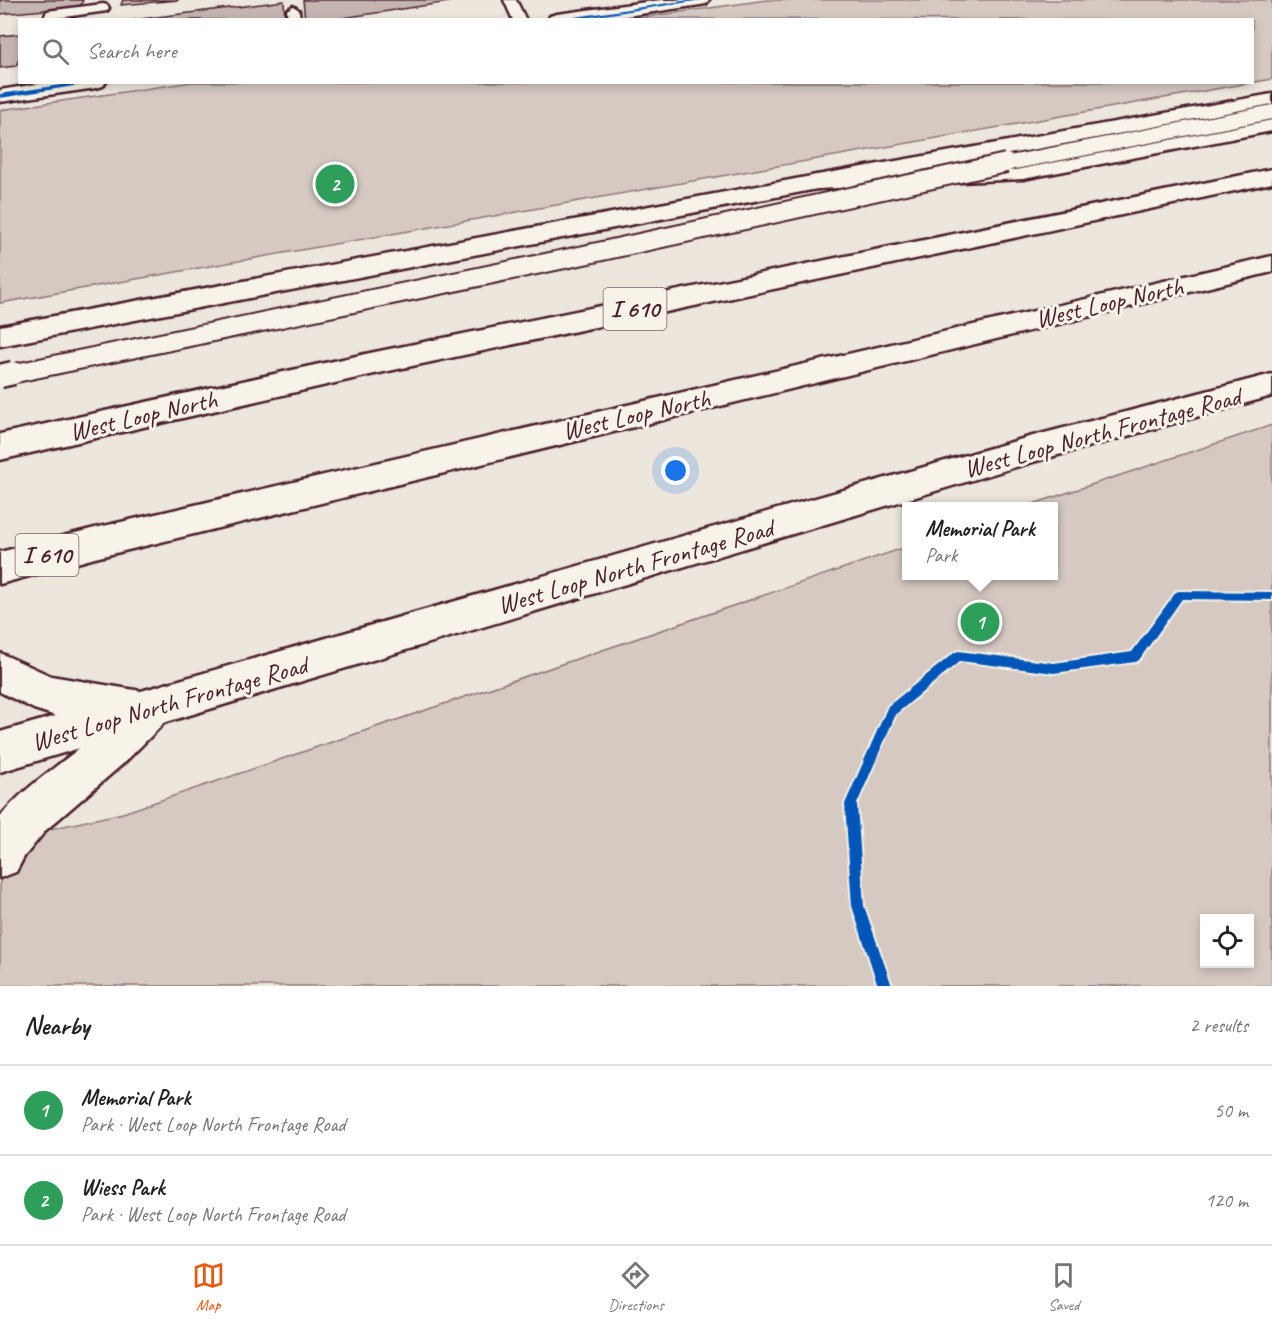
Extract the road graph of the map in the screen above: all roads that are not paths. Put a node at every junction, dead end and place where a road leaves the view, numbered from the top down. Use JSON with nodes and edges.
{"nodes":[{"id":1,"x":510,"y":0,"type":"edge"},
{"id":2,"x":700,"y":0,"type":"edge"},
{"id":3,"x":103,"y":9,"type":"edge"},
{"id":4,"x":50,"y":18,"type":"edge"},
{"id":5,"x":519,"y":18,"type":"edge"},
{"id":6,"x":571,"y":18,"type":"edge"},
{"id":7,"x":73,"y":84,"type":"edge"},
{"id":8,"x":28,"y":87,"type":"edge"},
{"id":9,"x":0,"y":96,"type":"edge"},
{"id":10,"x":1272,"y":100,"type":"edge"},
{"id":11,"x":1272,"y":112,"type":"edge"},
{"id":12,"x":1272,"y":124,"type":"edge"},
{"id":13,"x":1272,"y":176,"type":"edge"},
{"id":14,"x":817,"y":182,"type":"junction"},
{"id":15,"x":1272,"y":264,"type":"edge"},
{"id":16,"x":70,"y":322,"type":"junction"},
{"id":17,"x":0,"y":336,"type":"edge"},
{"id":18,"x":0,"y":352,"type":"edge"},
{"id":19,"x":0,"y":376,"type":"edge"},
{"id":20,"x":1272,"y":386,"type":"edge"},
{"id":21,"x":0,"y":447,"type":"edge"},
{"id":22,"x":0,"y":568,"type":"edge"},
{"id":23,"x":0,"y":672,"type":"edge"},
{"id":24,"x":148,"y":711,"type":"junction"},
{"id":25,"x":0,"y":752,"type":"edge"},
{"id":26,"x":0,"y":856,"type":"edge"}],
"edges":[{"from":1,"to":5,"type":"lane"},
{"from":2,"to":6,"type":"main road"},
{"from":3,"to":4,"type":"lane"},
{"from":7,"to":8,"type":"main road"},
{"from":8,"to":9,"type":"main road"},
{"from":10,"to":14,"type":"main road"},
{"from":11,"to":19,"type":"lane","bridge":true},
{"from":12,"to":14,"type":"main road"},
{"from":13,"to":21,"type":"main road","name":"West Loop North","number":"I 610"},
{"from":14,"to":16,"type":"main road"},
{"from":15,"to":22,"type":"main road","name":"West Loop North","number":"I 610"},
{"from":16,"to":17,"type":"main road"},
{"from":16,"to":18,"type":"main road"},
{"from":20,"to":24,"type":"main road","name":"West Loop North Frontage Road"},
{"from":23,"to":24,"type":"main road"},
{"from":24,"to":25,"type":"main road","name":"West Loop North Frontage Road"},
{"from":24,"to":26,"type":"main road"}]}
